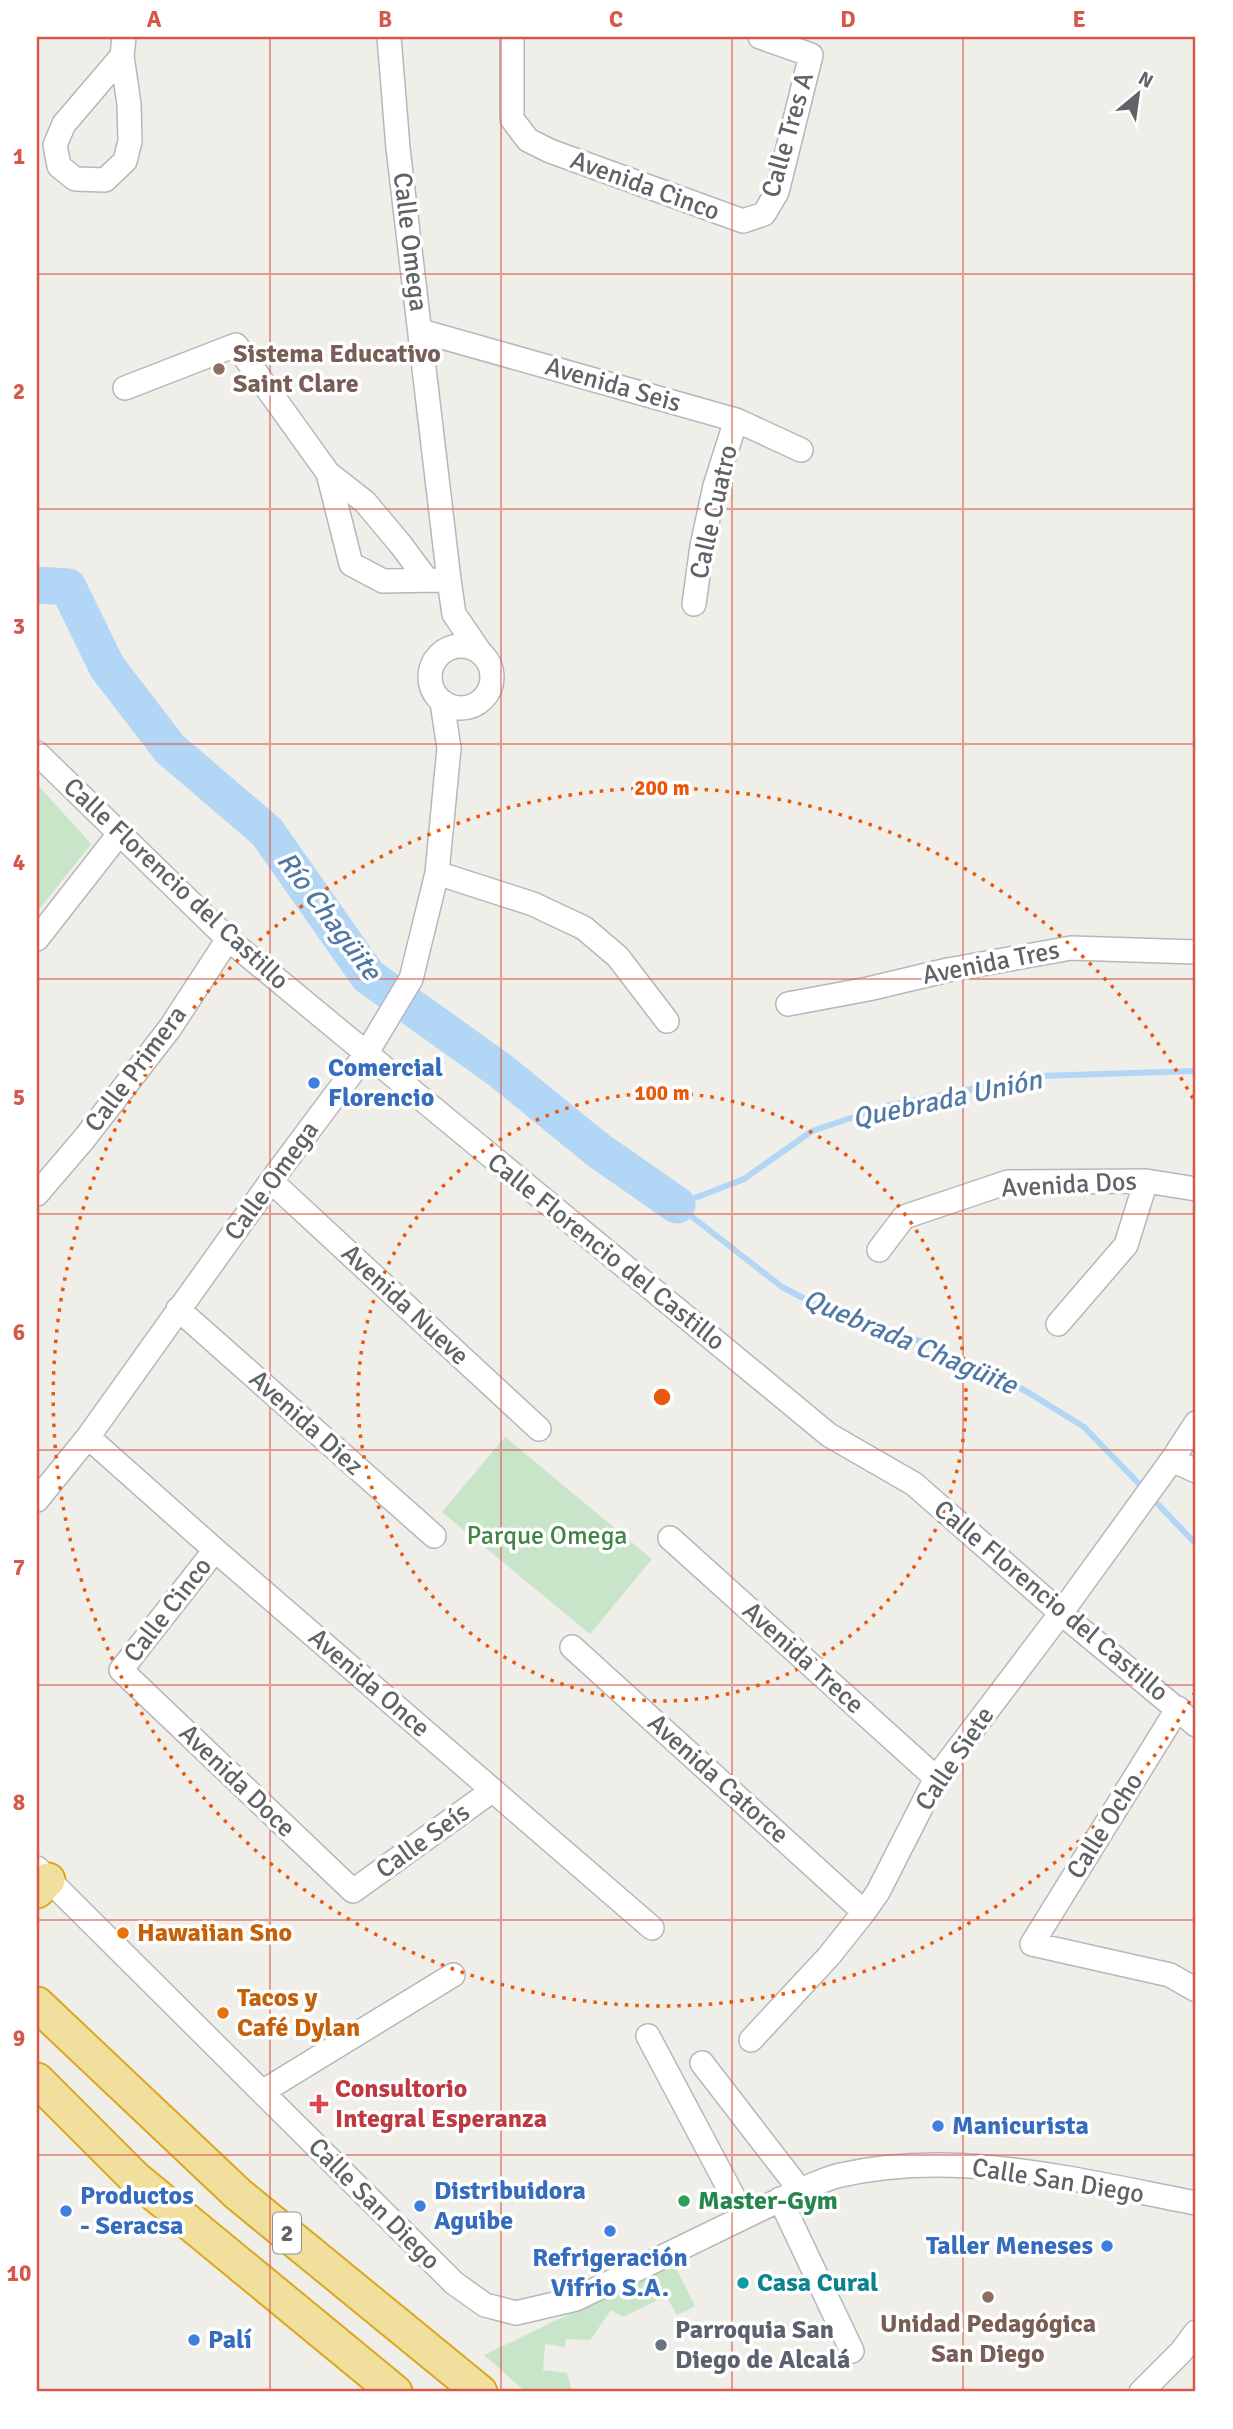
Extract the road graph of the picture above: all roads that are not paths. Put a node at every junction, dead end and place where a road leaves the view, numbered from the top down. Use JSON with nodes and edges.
{"nodes":[{"id":1,"x":389,"y":37,"type":"edge"},
{"id":2,"x":512,"y":37,"type":"edge"},
{"id":3,"x":760,"y":37,"type":"edge"},
{"id":4,"x":123,"y":46,"type":"edge"},
{"id":5,"x":764,"y":214,"type":"joint"},
{"id":6,"x":421,"y":331,"type":"junction"},
{"id":7,"x":125,"y":388,"type":"dead end"},
{"id":8,"x":736,"y":420,"type":"junction"},
{"id":9,"x":802,"y":450,"type":"dead end"},
{"id":10,"x":328,"y":473,"type":"junction"},
{"id":11,"x":438,"y":580,"type":"junction"},
{"id":12,"x":694,"y":604,"type":"dead end"},
{"id":13,"x":454,"y":614,"type":"junction"},
{"id":14,"x":442,"y":652,"type":"junction"},
{"id":15,"x":480,"y":652,"type":"junction"},
{"id":16,"x":442,"y":702,"type":"junction"},
{"id":17,"x":474,"y":706,"type":"junction"},
{"id":18,"x":449,"y":748,"type":"junction"},
{"id":19,"x":37,"y":753,"type":"edge"},
{"id":20,"x":118,"y":834,"type":"junction"},
{"id":21,"x":437,"y":873,"type":"junction"},
{"id":22,"x":37,"y":939,"type":"edge"},
{"id":23,"x":228,"y":939,"type":"junction"},
{"id":24,"x":1196,"y":952,"type":"edge"},
{"id":25,"x":788,"y":1004,"type":"dead end"},
{"id":26,"x":667,"y":1021,"type":"dead end"},
{"id":27,"x":366,"y":1054,"type":"junction"},
{"id":28,"x":271,"y":1181,"type":"junction"},
{"id":29,"x":1146,"y":1181,"type":"junction"},
{"id":30,"x":1196,"y":1189,"type":"edge"},
{"id":31,"x":37,"y":1194,"type":"edge"},
{"id":32,"x":879,"y":1250,"type":"dead end"},
{"id":33,"x":178,"y":1310,"type":"junction"},
{"id":34,"x":1058,"y":1324,"type":"dead end"},
{"id":35,"x":1196,"y":1423,"type":"edge"},
{"id":36,"x":539,"y":1429,"type":"dead end"},
{"id":37,"x":88,"y":1437,"type":"junction"},
{"id":38,"x":1166,"y":1469,"type":"junction"},
{"id":39,"x":1196,"y":1471,"type":"edge"},
{"id":40,"x":37,"y":1500,"type":"edge"},
{"id":41,"x":434,"y":1536,"type":"dead end"},
{"id":42,"x":670,"y":1538,"type":"dead end"},
{"id":43,"x":215,"y":1550,"type":"junction"},
{"id":44,"x":1060,"y":1613,"type":"junction"},
{"id":45,"x":572,"y":1647,"type":"dead end"},
{"id":46,"x":121,"y":1670,"type":"joint"},
{"id":47,"x":1178,"y":1708,"type":"junction"},
{"id":48,"x":1196,"y":1725,"type":"edge"},
{"id":49,"x":936,"y":1778,"type":"junction"},
{"id":50,"x":493,"y":1790,"type":"junction"},
{"id":51,"x":41,"y":1879,"type":"edge"},
{"id":52,"x":352,"y":1891,"type":"joint"},
{"id":53,"x":863,"y":1912,"type":"junction"},
{"id":54,"x":652,"y":1928,"type":"dead end"},
{"id":55,"x":453,"y":1975,"type":"dead end"},
{"id":56,"x":1196,"y":1990,"type":"edge"},
{"id":57,"x":37,"y":1992,"type":"edge"},
{"id":58,"x":37,"y":2004,"type":"edge"},
{"id":59,"x":648,"y":2036,"type":"dead end"},
{"id":60,"x":751,"y":2040,"type":"dead end"},
{"id":61,"x":702,"y":2063,"type":"dead end"},
{"id":62,"x":101,"y":2066,"type":"junction"},
{"id":63,"x":37,"y":2080,"type":"edge"},
{"id":64,"x":262,"y":2092,"type":"junction"},
{"id":65,"x":790,"y":2195,"type":"junction"},
{"id":66,"x":1196,"y":2203,"type":"edge"},
{"id":67,"x":744,"y":2217,"type":"junction"},
{"id":68,"x":1196,"y":2332,"type":"edge"},
{"id":69,"x":852,"y":2351,"type":"dead end"},
{"id":70,"x":395,"y":2392,"type":"edge"},
{"id":71,"x":480,"y":2392,"type":"edge"},
{"id":72,"x":1141,"y":2392,"type":"edge"}],
"edges":[{"from":1,"to":6,"type":"street","name":"Calle Omega"},
{"from":2,"to":5,"type":"street","name":"Avenida Cinco"},
{"from":3,"to":5,"type":"street","name":"Calle Tres A"},
{"from":4,"to":4,"type":"street"},
{"from":6,"to":8,"type":"street","name":"Avenida Seis"},
{"from":6,"to":11,"type":"street","name":"Calle Omega"},
{"from":7,"to":10,"type":"street"},
{"from":8,"to":9,"type":"street","name":"Avenida Seis"},
{"from":8,"to":12,"type":"street","name":"Calle Cuatro"},
{"from":10,"to":11,"type":"street"},
{"from":10,"to":11,"type":"street"},
{"from":11,"to":13,"type":"street","name":"Calle Omega"},
{"from":13,"to":14,"type":"street","name":"Calle Omega"},
{"from":13,"to":15,"type":"street","name":"Calle Omega"},
{"from":14,"to":15,"type":"street"},
{"from":14,"to":16,"type":"street"},
{"from":15,"to":17,"type":"street"},
{"from":16,"to":17,"type":"street"},
{"from":16,"to":18,"type":"street","name":"Calle Omega"},
{"from":17,"to":18,"type":"street","name":"Calle Omega"},
{"from":18,"to":21,"type":"street","name":"Calle Omega"},
{"from":19,"to":20,"type":"street","name":"Calle Florencio del Castillo"},
{"from":20,"to":22,"type":"street"},
{"from":20,"to":23,"type":"street","name":"Calle Florencio del Castillo"},
{"from":21,"to":26,"type":"street"},
{"from":21,"to":27,"type":"street","name":"Calle Omega"},
{"from":23,"to":27,"type":"street","name":"Calle Florencio del Castillo"},
{"from":23,"to":31,"type":"street","name":"Calle Primera"},
{"from":24,"to":25,"type":"street","name":"Avenida Tres"},
{"from":27,"to":28,"type":"street","name":"Calle Omega"},
{"from":27,"to":44,"type":"street","name":"Calle Florencio del Castillo"},
{"from":28,"to":33,"type":"street","name":"Calle Omega"},
{"from":28,"to":36,"type":"street","name":"Avenida Nueve"},
{"from":29,"to":30,"type":"street","name":"Avenida Dos"},
{"from":29,"to":32,"type":"street","name":"Avenida Dos"},
{"from":29,"to":34,"type":"street"},
{"from":33,"to":37,"type":"street","name":"Calle Omega"},
{"from":33,"to":41,"type":"street","name":"Avenida Diez"},
{"from":35,"to":38,"type":"street","name":"Calle Siete"},
{"from":37,"to":40,"type":"street","name":"Calle Omega"},
{"from":37,"to":43,"type":"street","name":"Avenida Once"},
{"from":38,"to":39,"type":"street"},
{"from":38,"to":44,"type":"street","name":"Calle Siete"},
{"from":42,"to":49,"type":"street","name":"Avenida Trece"},
{"from":43,"to":46,"type":"street","name":"Calle Cinco"},
{"from":43,"to":50,"type":"street","name":"Avenida Once"},
{"from":44,"to":47,"type":"street","name":"Calle Florencio del Castillo"},
{"from":44,"to":49,"type":"street","name":"Calle Siete"},
{"from":45,"to":53,"type":"street","name":"Avenida Catorce"},
{"from":46,"to":52,"type":"street","name":"Avenida Doce"},
{"from":47,"to":48,"type":"street","name":"Calle Florencio del Castillo"},
{"from":47,"to":56,"type":"street","name":"Calle Ocho"},
{"from":49,"to":53,"type":"street","name":"Calle Siete"},
{"from":50,"to":52,"type":"street","name":"Calle Seís"},
{"from":50,"to":54,"type":"street","name":"Avenida Once"},
{"from":51,"to":64,"type":"street","name":"Calle San Diego"},
{"from":53,"to":60,"type":"street","name":"Calle Siete"},
{"from":55,"to":64,"type":"street"},
{"from":57,"to":62,"type":"highway"},
{"from":58,"to":62,"type":"highway","number":"2"},
{"from":59,"to":67,"type":"street"},
{"from":61,"to":65,"type":"street"},
{"from":62,"to":71,"type":"highway","number":"2"},
{"from":63,"to":70,"type":"highway","number":"2"},
{"from":64,"to":67,"type":"street","name":"Calle San Diego"},
{"from":65,"to":66,"type":"street","name":"Calle San Diego"},
{"from":65,"to":67,"type":"street","name":"Calle San Diego"},
{"from":65,"to":69,"type":"street"},
{"from":68,"to":72,"type":"street"}]}
